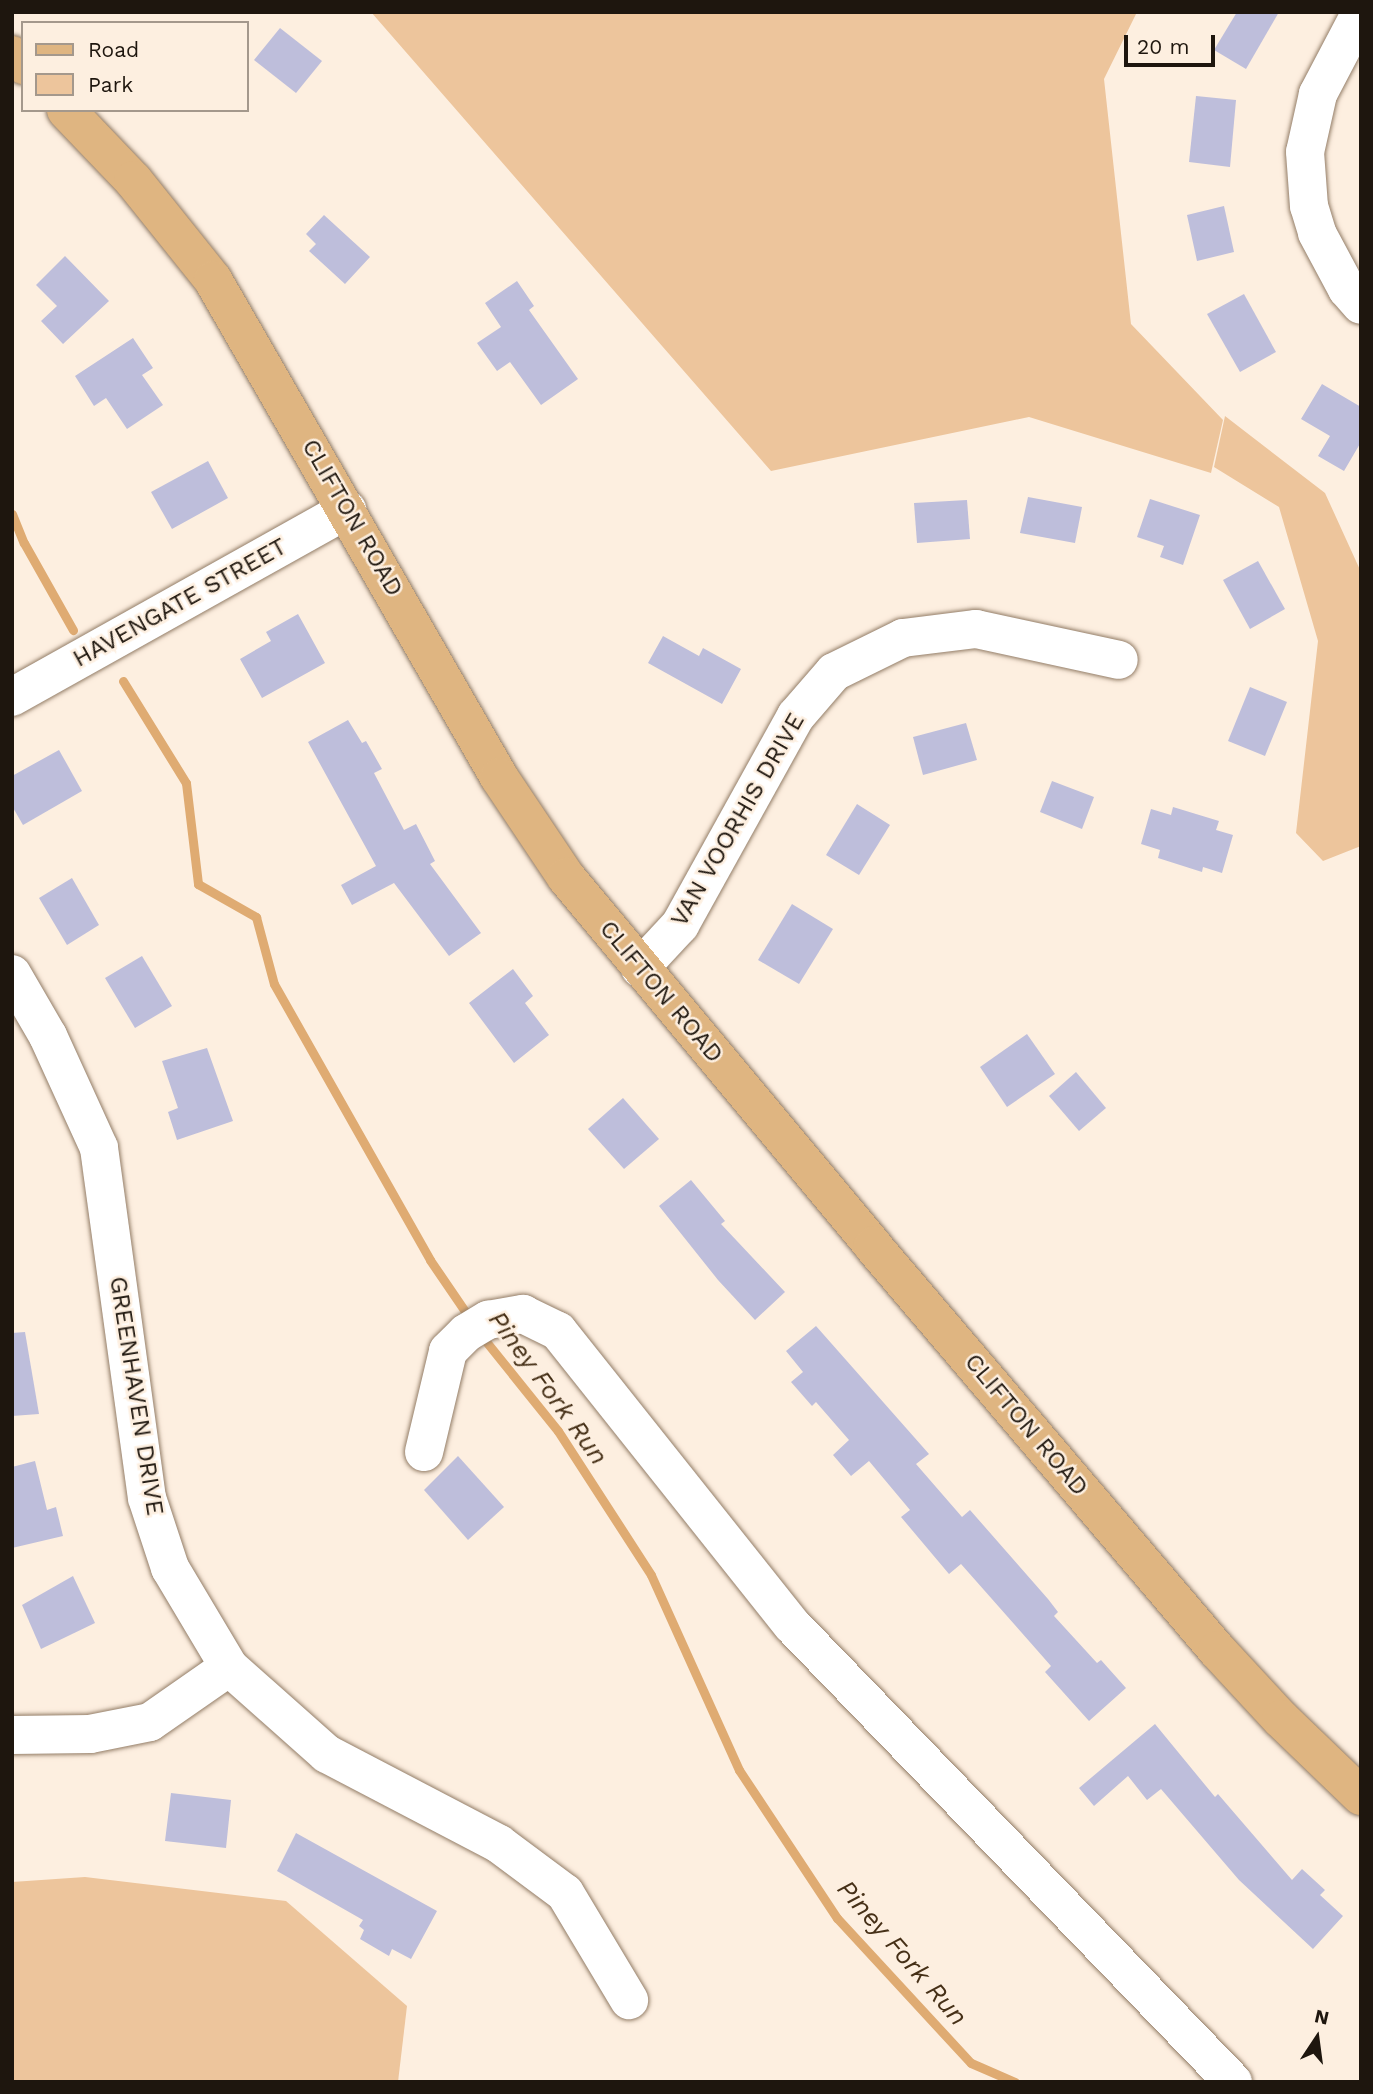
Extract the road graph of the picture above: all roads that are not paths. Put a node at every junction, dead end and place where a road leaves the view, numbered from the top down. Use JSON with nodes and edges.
{"nodes":[{"id":1,"x":1361,"y":12,"type":"edge"},
{"id":2,"x":68,"y":112,"type":"edge"},
{"id":3,"x":1361,"y":305,"type":"edge"},
{"id":4,"x":347,"y":510,"type":"junction"},
{"id":5,"x":1119,"y":660,"type":"dead end"},
{"id":6,"x":12,"y":697,"type":"edge"},
{"id":7,"x":640,"y":968,"type":"junction"},
{"id":8,"x":12,"y":974,"type":"edge"},
{"id":9,"x":424,"y":1452,"type":"dead end"},
{"id":10,"x":229,"y":1667,"type":"junction"},
{"id":11,"x":12,"y":1735,"type":"edge"},
{"id":12,"x":1361,"y":1796,"type":"edge"},
{"id":13,"x":629,"y":2000,"type":"dead end"},
{"id":14,"x":1233,"y":2082,"type":"edge"}],
"edges":[{"from":1,"to":3,"type":"street"},
{"from":2,"to":4,"type":"main road","name":"CLIFTON ROAD"},
{"from":4,"to":6,"type":"street","name":"HAVENGATE STREET"},
{"from":4,"to":7,"type":"main road","name":"CLIFTON ROAD"},
{"from":5,"to":7,"type":"street","name":"VAN VOORHIS DRIVE"},
{"from":7,"to":12,"type":"main road","name":"CLIFTON ROAD"},
{"from":8,"to":10,"type":"street","name":"GREENHAVEN DRIVE"},
{"from":9,"to":14,"type":"street"},
{"from":10,"to":11,"type":"street"},
{"from":10,"to":13,"type":"street","name":"GREENHAVEN DRIVE"}]}
